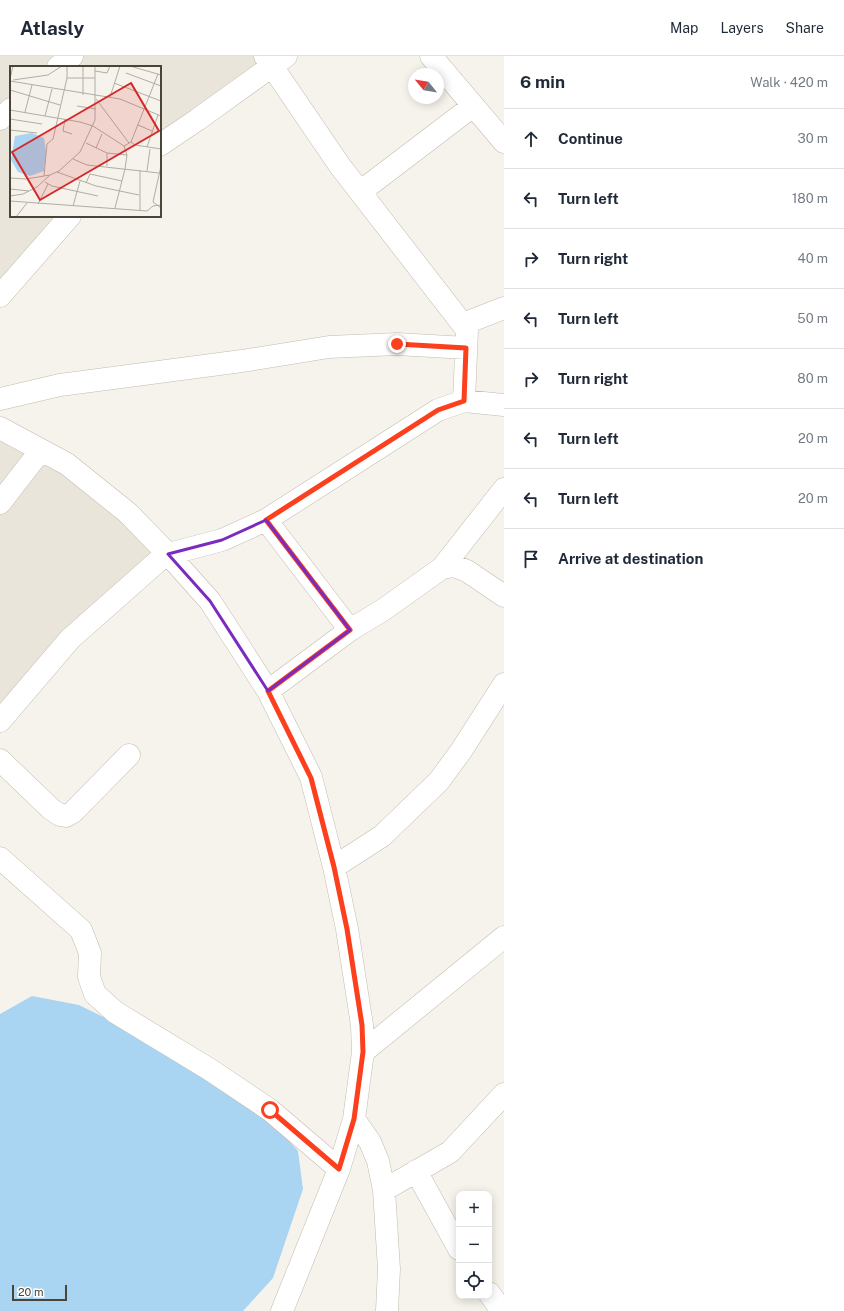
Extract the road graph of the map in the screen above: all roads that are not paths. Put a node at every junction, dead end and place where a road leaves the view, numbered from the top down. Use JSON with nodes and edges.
{"nodes":[{"id":1,"x":72,"y":56,"type":"edge"},
{"id":2,"x":431,"y":56,"type":"edge"},
{"id":3,"x":274,"y":59,"type":"edge"},
{"id":4,"x":59,"y":66,"type":"edge"},
{"id":5,"x":473,"y":106,"type":"junction"},
{"id":6,"x":10,"y":110,"type":"edge"},
{"id":7,"x":0,"y":119,"type":"edge"},
{"id":8,"x":504,"y":142,"type":"edge"},
{"id":9,"x":161,"y":144,"type":"edge"},
{"id":10,"x":360,"y":192,"type":"junction"},
{"id":11,"x":69,"y":217,"type":"edge"},
{"id":12,"x":3,"y":286,"type":"edge"},
{"id":13,"x":504,"y":308,"type":"edge"},
{"id":14,"x":463,"y":324,"type":"junction"},
{"id":15,"x":466,"y":348,"type":"junction"},
{"id":16,"x":0,"y":399,"type":"edge"},
{"id":17,"x":464,"y":401,"type":"junction"},
{"id":18,"x":504,"y":405,"type":"edge"},
{"id":19,"x":0,"y":428,"type":"edge"},
{"id":20,"x":41,"y":450,"type":"junction"},
{"id":21,"x":504,"y":489,"type":"edge"},
{"id":22,"x":0,"y":503,"type":"edge"},
{"id":23,"x":266,"y":520,"type":"junction"},
{"id":24,"x":168,"y":554,"type":"junction"},
{"id":25,"x":442,"y":568,"type":"junction"},
{"id":26,"x":504,"y":596,"type":"edge"},
{"id":27,"x":350,"y":630,"type":"junction"},
{"id":28,"x":504,"y":684,"type":"edge"},
{"id":29,"x":268,"y":691,"type":"junction"},
{"id":30,"x":0,"y":721,"type":"edge"},
{"id":31,"x":129,"y":755,"type":"dead end"},
{"id":32,"x":0,"y":760,"type":"edge"},
{"id":33,"x":0,"y":858,"type":"edge"},
{"id":34,"x":334,"y":867,"type":"junction"},
{"id":35,"x":504,"y":937,"type":"edge"},
{"id":36,"x":363,"y":1052,"type":"junction"},
{"id":37,"x":504,"y":1094,"type":"edge"},
{"id":38,"x":354,"y":1119,"type":"junction"},
{"id":39,"x":339,"y":1169,"type":"junction"},
{"id":40,"x":416,"y":1171,"type":"junction"},
{"id":41,"x":384,"y":1190,"type":"junction"},
{"id":42,"x":456,"y":1244,"type":"edge"},
{"id":43,"x":492,"y":1297,"type":"edge"},
{"id":44,"x":282,"y":1311,"type":"edge"},
{"id":45,"x":387,"y":1311,"type":"edge"},
{"id":46,"x":502,"y":1311,"type":"edge"}],
"edges":[{"from":1,"to":4,"type":"street"},
{"from":2,"to":5,"type":"street"},
{"from":3,"to":9,"type":"street"},
{"from":3,"to":10,"type":"street"},
{"from":5,"to":8,"type":"street"},
{"from":5,"to":10,"type":"street"},
{"from":6,"to":7,"type":"street"},
{"from":10,"to":14,"type":"street"},
{"from":11,"to":12,"type":"street"},
{"from":13,"to":14,"type":"street"},
{"from":14,"to":15,"type":"street"},
{"from":15,"to":16,"type":"street"},
{"from":15,"to":17,"type":"street"},
{"from":17,"to":18,"type":"street"},
{"from":17,"to":23,"type":"street"},
{"from":19,"to":20,"type":"street"},
{"from":20,"to":22,"type":"street"},
{"from":20,"to":24,"type":"street"},
{"from":21,"to":25,"type":"street"},
{"from":23,"to":24,"type":"street"},
{"from":23,"to":27,"type":"street"},
{"from":24,"to":29,"type":"street"},
{"from":24,"to":30,"type":"street"},
{"from":25,"to":26,"type":"street"},
{"from":25,"to":27,"type":"street"},
{"from":27,"to":29,"type":"street"},
{"from":28,"to":34,"type":"street"},
{"from":29,"to":34,"type":"street"},
{"from":31,"to":32,"type":"street"},
{"from":33,"to":39,"type":"street"},
{"from":34,"to":36,"type":"street"},
{"from":35,"to":36,"type":"street"},
{"from":36,"to":38,"type":"street"},
{"from":37,"to":40,"type":"street"},
{"from":38,"to":39,"type":"street"},
{"from":38,"to":41,"type":"street"},
{"from":39,"to":44,"type":"street"},
{"from":40,"to":41,"type":"street"},
{"from":40,"to":42,"type":"street"},
{"from":41,"to":45,"type":"street"},
{"from":43,"to":46,"type":"street"}]}
